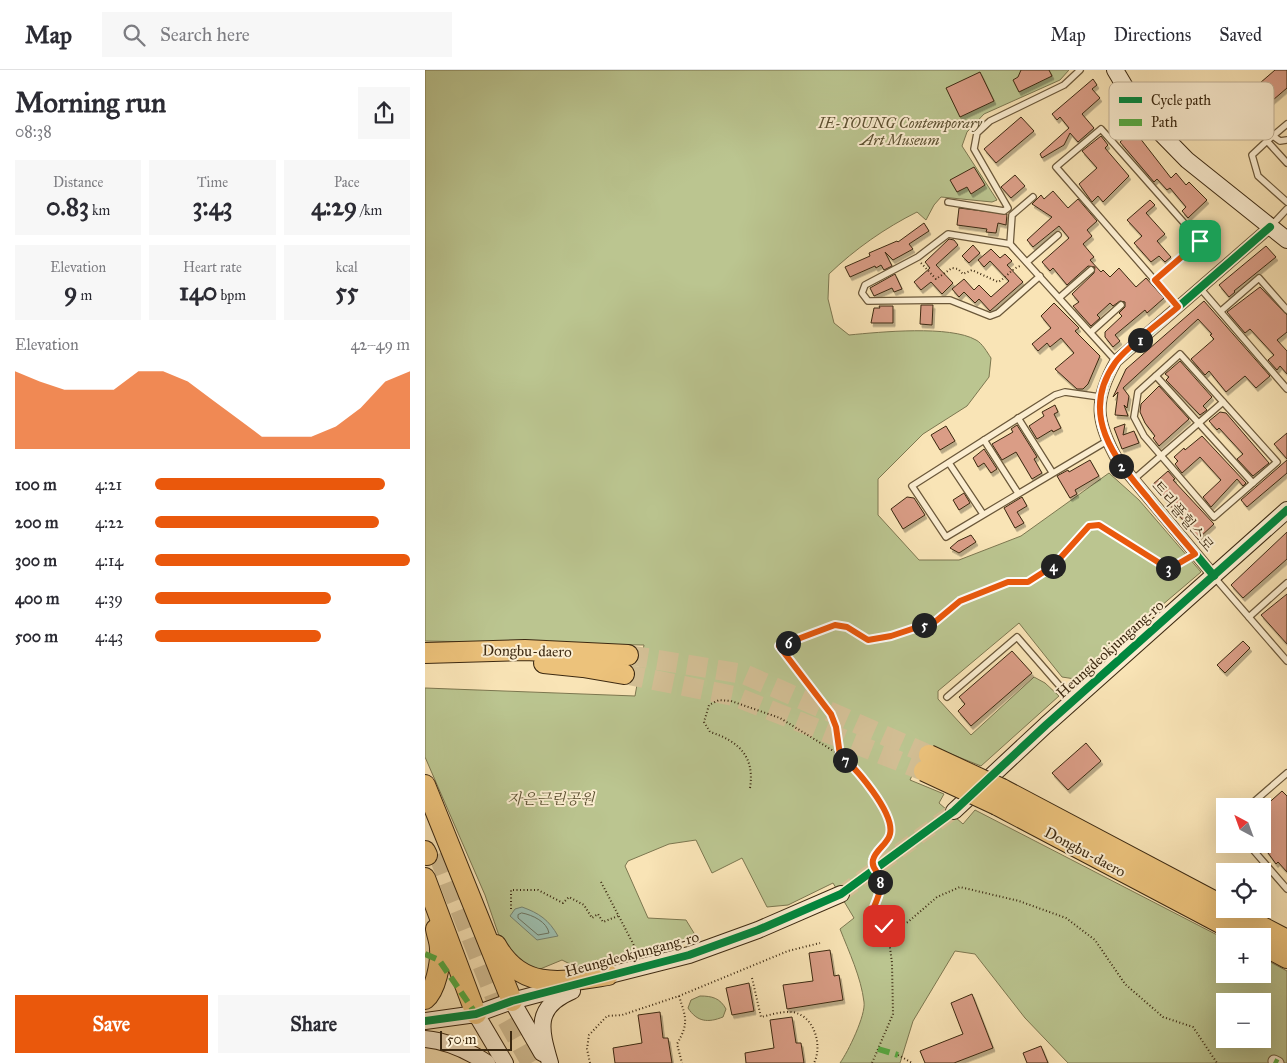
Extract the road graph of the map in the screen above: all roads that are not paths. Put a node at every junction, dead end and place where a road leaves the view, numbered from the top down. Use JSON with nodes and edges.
{"nodes":[{"id":1,"x":1080,"y":70,"type":"edge"},
{"id":2,"x":1115,"y":70,"type":"edge"},
{"id":3,"x":1122,"y":82,"type":"edge"},
{"id":4,"x":1287,"y":124,"type":"edge"},
{"id":5,"x":1274,"y":135,"type":"edge"},
{"id":6,"x":1109,"y":137,"type":"edge"},
{"id":7,"x":1274,"y":137,"type":"edge"},
{"id":8,"x":1112,"y":140,"type":"edge"},
{"id":9,"x":1167,"y":140,"type":"edge"},
{"id":10,"x":1287,"y":140,"type":"edge"},
{"id":11,"x":1267,"y":141,"type":"joint"},
{"id":12,"x":1287,"y":163,"type":"edge"},
{"id":13,"x":1033,"y":197,"type":"dead end"},
{"id":14,"x":948,"y":202,"type":"dead end"},
{"id":15,"x":1287,"y":202,"type":"edge"},
{"id":16,"x":1287,"y":209,"type":"edge"},
{"id":17,"x":1270,"y":227,"type":"junction"},
{"id":18,"x":1058,"y":235,"type":"dead end"},
{"id":19,"x":1287,"y":240,"type":"edge"},
{"id":20,"x":1010,"y":244,"type":"junction"},
{"id":21,"x":1027,"y":262,"type":"junction"},
{"id":22,"x":1091,"y":270,"type":"dead end"},
{"id":23,"x":1039,"y":276,"type":"junction"},
{"id":24,"x":1155,"y":280,"type":"junction"},
{"id":25,"x":1200,"y":288,"type":"junction"},
{"id":26,"x":1059,"y":298,"type":"junction"},
{"id":27,"x":1121,"y":305,"type":"dead end"},
{"id":28,"x":1178,"y":307,"type":"junction"},
{"id":29,"x":1287,"y":310,"type":"edge"},
{"id":30,"x":1221,"y":311,"type":"junction"},
{"id":31,"x":1091,"y":332,"type":"junction"},
{"id":32,"x":1116,"y":361,"type":"junction"},
{"id":33,"x":1156,"y":376,"type":"junction"},
{"id":34,"x":1287,"y":388,"type":"edge"},
{"id":35,"x":1100,"y":397,"type":"junction"},
{"id":36,"x":1223,"y":402,"type":"junction"},
{"id":37,"x":1018,"y":418,"type":"junction"},
{"id":38,"x":1199,"y":423,"type":"junction"},
{"id":39,"x":984,"y":440,"type":"junction"},
{"id":40,"x":1107,"y":440,"type":"junction"},
{"id":41,"x":1160,"y":456,"type":"junction"},
{"id":42,"x":949,"y":463,"type":"junction"},
{"id":43,"x":1052,"y":472,"type":"junction"},
{"id":44,"x":1133,"y":480,"type":"junction"},
{"id":45,"x":1253,"y":484,"type":"junction"},
{"id":46,"x":1018,"y":492,"type":"junction"},
{"id":47,"x":1287,"y":510,"type":"edge"},
{"id":48,"x":983,"y":514,"type":"junction"},
{"id":49,"x":1214,"y":576,"type":"junction"},
{"id":50,"x":1287,"y":583,"type":"edge"},
{"id":51,"x":1249,"y":617,"type":"junction"},
{"id":52,"x":425,"y":652,"type":"edge"},
{"id":53,"x":1287,"y":661,"type":"edge"},
{"id":54,"x":425,"y":663,"type":"edge"},
{"id":55,"x":947,"y":697,"type":"dead end"},
{"id":56,"x":1073,"y":701,"type":"junction"},
{"id":57,"x":926,"y":763,"type":"tunnel mouth"},
{"id":58,"x":1286,"y":775,"type":"edge"},
{"id":59,"x":425,"y":786,"type":"edge"},
{"id":60,"x":1259,"y":798,"type":"edge"},
{"id":61,"x":954,"y":812,"type":"tunnel mouth"},
{"id":62,"x":425,"y":821,"type":"edge"},
{"id":63,"x":430,"y":853,"type":"tunnel mouth"},
{"id":64,"x":1256,"y":853,"type":"edge"},
{"id":65,"x":425,"y":878,"type":"edge"},
{"id":66,"x":425,"y":883,"type":"edge"},
{"id":67,"x":1171,"y":888,"type":"junction"},
{"id":68,"x":1287,"y":889,"type":"edge"},
{"id":69,"x":841,"y":894,"type":"tunnel mouth"},
{"id":70,"x":468,"y":895,"type":"junction"},
{"id":71,"x":1216,"y":904,"type":"edge"},
{"id":72,"x":1245,"y":918,"type":"edge"},
{"id":73,"x":1233,"y":928,"type":"edge"},
{"id":74,"x":1287,"y":940,"type":"edge"},
{"id":75,"x":1271,"y":949,"type":"edge"},
{"id":76,"x":1287,"y":958,"type":"edge"},
{"id":77,"x":608,"y":975,"type":"junction"},
{"id":78,"x":425,"y":999,"type":"edge"},
{"id":79,"x":512,"y":1001,"type":"junction"},
{"id":80,"x":476,"y":1014,"type":"junction"},
{"id":81,"x":425,"y":1021,"type":"edge"},
{"id":82,"x":425,"y":1039,"type":"edge"},
{"id":83,"x":487,"y":1063,"type":"edge"},
{"id":84,"x":505,"y":1063,"type":"edge"},
{"id":85,"x":549,"y":1063,"type":"edge"}],
"edges":[{"from":1,"to":14,"type":"lane"},
{"from":2,"to":3,"type":"street"},
{"from":4,"to":5,"type":"lane"},
{"from":6,"to":24,"type":"lane"},
{"from":7,"to":10,"type":"lane"},
{"from":8,"to":24,"type":"lane"},
{"from":9,"to":17,"type":"street"},
{"from":11,"to":12,"type":"lane"},
{"from":11,"to":15,"type":"lane"},
{"from":13,"to":20,"type":"lane"},
{"from":16,"to":17,"type":"lane"},
{"from":17,"to":19,"type":"street"},
{"from":17,"to":25,"type":"street","name":"트리플힐스로"},
{"from":18,"to":21,"type":"lane"},
{"from":20,"to":21,"type":"lane"},
{"from":20,"to":23,"type":"lane"},
{"from":21,"to":23,"type":"lane"},
{"from":22,"to":26,"type":"lane"},
{"from":23,"to":26,"type":"lane"},
{"from":24,"to":28,"type":"lane"},
{"from":25,"to":28,"type":"street","name":"트리플힐스로"},
{"from":25,"to":30,"type":"lane"},
{"from":26,"to":31,"type":"lane"},
{"from":27,"to":31,"type":"lane"},
{"from":28,"to":32,"type":"street","name":"트리플힐스로"},
{"from":29,"to":30,"type":"lane"},
{"from":30,"to":34,"type":"lane"},
{"from":31,"to":32,"type":"lane"},
{"from":32,"to":35,"type":"street","name":"트리플힐스로"},
{"from":33,"to":36,"type":"lane"},
{"from":33,"to":38,"type":"lane"},
{"from":33,"to":41,"type":"lane"},
{"from":35,"to":37,"type":"lane"},
{"from":35,"to":40,"type":"street","name":"트리플힐스로"},
{"from":36,"to":38,"type":"lane"},
{"from":36,"to":45,"type":"lane"},
{"from":37,"to":39,"type":"lane"},
{"from":37,"to":43,"type":"lane"},
{"from":38,"to":41,"type":"lane"},
{"from":38,"to":45,"type":"lane"},
{"from":39,"to":42,"type":"lane"},
{"from":39,"to":46,"type":"lane"},
{"from":40,"to":43,"type":"lane"},
{"from":40,"to":44,"type":"street","name":"트리플힐스로"},
{"from":41,"to":44,"type":"lane"},
{"from":41,"to":45,"type":"lane"},
{"from":42,"to":48,"type":"lane"},
{"from":42,"to":48,"type":"lane"},
{"from":43,"to":46,"type":"lane"},
{"from":44,"to":49,"type":"street","name":"트리플힐스로"},
{"from":46,"to":48,"type":"lane"},
{"from":47,"to":49,"type":"street","name":"Heungdeokjungang-ro"},
{"from":49,"to":51,"type":"lane"},
{"from":49,"to":56,"type":"street","name":"Heungdeokjungang-ro"},
{"from":50,"to":51,"type":"lane"},
{"from":51,"to":53,"type":"lane"},
{"from":52,"to":54,"type":"highway","name":"Dongbu-daero"},
{"from":55,"to":56,"type":"lane"},
{"from":56,"to":61,"type":"street","name":"Heungdeokjungang-ro"},
{"from":57,"to":67,"type":"highway","name":"Dongbu-daero","bridge":true},
{"from":58,"to":60,"type":"lane"},
{"from":59,"to":70,"type":"highway"},
{"from":62,"to":63,"type":"highway"},
{"from":64,"to":68,"type":"lane"},
{"from":65,"to":80,"type":"highway"},
{"from":66,"to":78,"type":"highway"},
{"from":67,"to":71,"type":"highway","name":"Dongbu-daero"},
{"from":67,"to":73,"type":"highway","name":"Dongbu-daero"},
{"from":69,"to":77,"type":"street","name":"Heungdeokjungang-ro"},
{"from":70,"to":77,"type":"highway"},
{"from":70,"to":79,"type":"highway"},
{"from":72,"to":74,"type":"highway","name":"Dongbu-daero"},
{"from":75,"to":76,"type":"highway"},
{"from":77,"to":79,"type":"street","name":"Heungdeokjungang-ro"},
{"from":77,"to":85,"type":"street"},
{"from":79,"to":80,"type":"street","name":"Heungdeokjungang-ro"},
{"from":79,"to":85,"type":"street"},
{"from":80,"to":81,"type":"street","name":"Heungdeokjungang-ro"},
{"from":80,"to":84,"type":"street"},
{"from":82,"to":83,"type":"street"}]}
